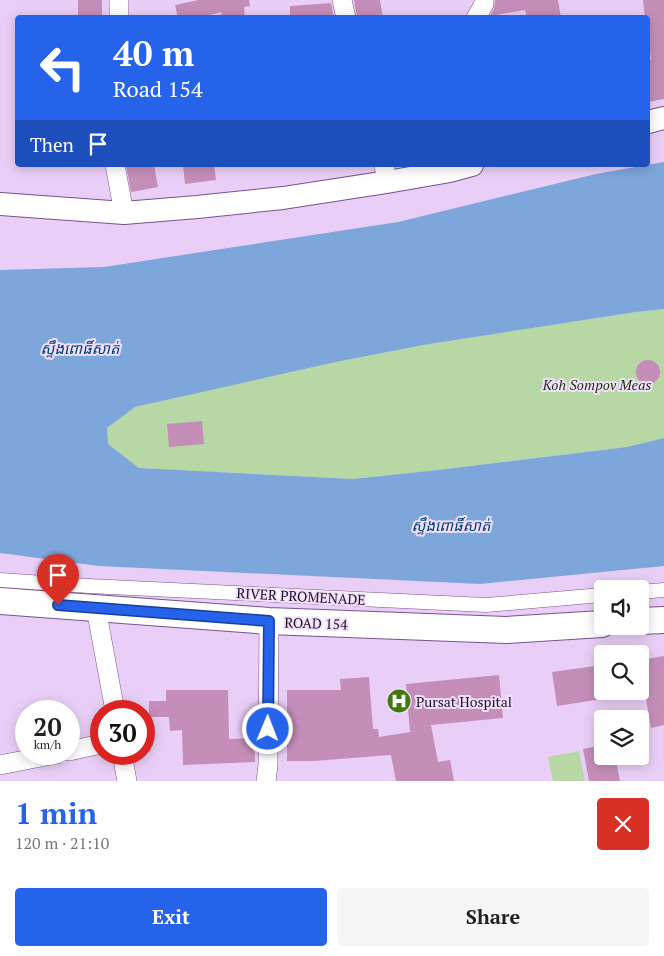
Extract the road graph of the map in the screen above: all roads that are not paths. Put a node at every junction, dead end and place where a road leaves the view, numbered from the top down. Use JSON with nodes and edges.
{"nodes":[{"id":1,"x":119,"y":0,"type":"edge"},
{"id":2,"x":342,"y":0,"type":"edge"},
{"id":3,"x":484,"y":0,"type":"edge"},
{"id":4,"x":119,"y":15,"type":"edge"},
{"id":5,"x":345,"y":15,"type":"edge"},
{"id":6,"x":478,"y":15,"type":"edge"},
{"id":7,"x":664,"y":118,"type":"edge"},
{"id":8,"x":650,"y":122,"type":"edge"},
{"id":9,"x":115,"y":167,"type":"edge"},
{"id":10,"x":466,"y":167,"type":"edge"},
{"id":11,"x":385,"y":174,"type":"edge"},
{"id":12,"x":0,"y":204,"type":"edge"},
{"id":13,"x":124,"y":213,"type":"junction"},
{"id":14,"x":0,"y":580,"type":"edge"},
{"id":15,"x":664,"y":590,"type":"edge"},
{"id":16,"x":649,"y":591,"type":"edge"},
{"id":17,"x":594,"y":596,"type":"edge"},
{"id":18,"x":0,"y":601,"type":"edge"},
{"id":19,"x":96,"y":608,"type":"junction"},
{"id":20,"x":664,"y":620,"type":"edge"},
{"id":21,"x":269,"y":621,"type":"junction"},
{"id":22,"x":649,"y":621,"type":"edge"},
{"id":23,"x":594,"y":624,"type":"edge"},
{"id":24,"x":113,"y":700,"type":"edge"},
{"id":25,"x":15,"y":762,"type":"edge"},
{"id":26,"x":0,"y":765,"type":"edge"},
{"id":27,"x":124,"y":765,"type":"edge"},
{"id":28,"x":127,"y":781,"type":"edge"},
{"id":29,"x":266,"y":781,"type":"edge"}],
"edges":[{"from":1,"to":4,"type":"street"},
{"from":2,"to":5,"type":"street"},
{"from":3,"to":6,"type":"street"},
{"from":7,"to":8,"type":"street"},
{"from":9,"to":13,"type":"street"},
{"from":10,"to":11,"type":"street"},
{"from":11,"to":13,"type":"street"},
{"from":12,"to":13,"type":"street"},
{"from":14,"to":17,"type":"street","name":"RIVER PROMENADE"},
{"from":15,"to":16,"type":"street"},
{"from":18,"to":19,"type":"main road","name":"ROAD 154"},
{"from":19,"to":21,"type":"main road","name":"ROAD 154"},
{"from":19,"to":24,"type":"street"},
{"from":20,"to":22,"type":"main road"},
{"from":21,"to":23,"type":"main road","name":"ROAD 154"},
{"from":21,"to":29,"type":"street"},
{"from":25,"to":26,"type":"street"},
{"from":27,"to":28,"type":"street"}]}
